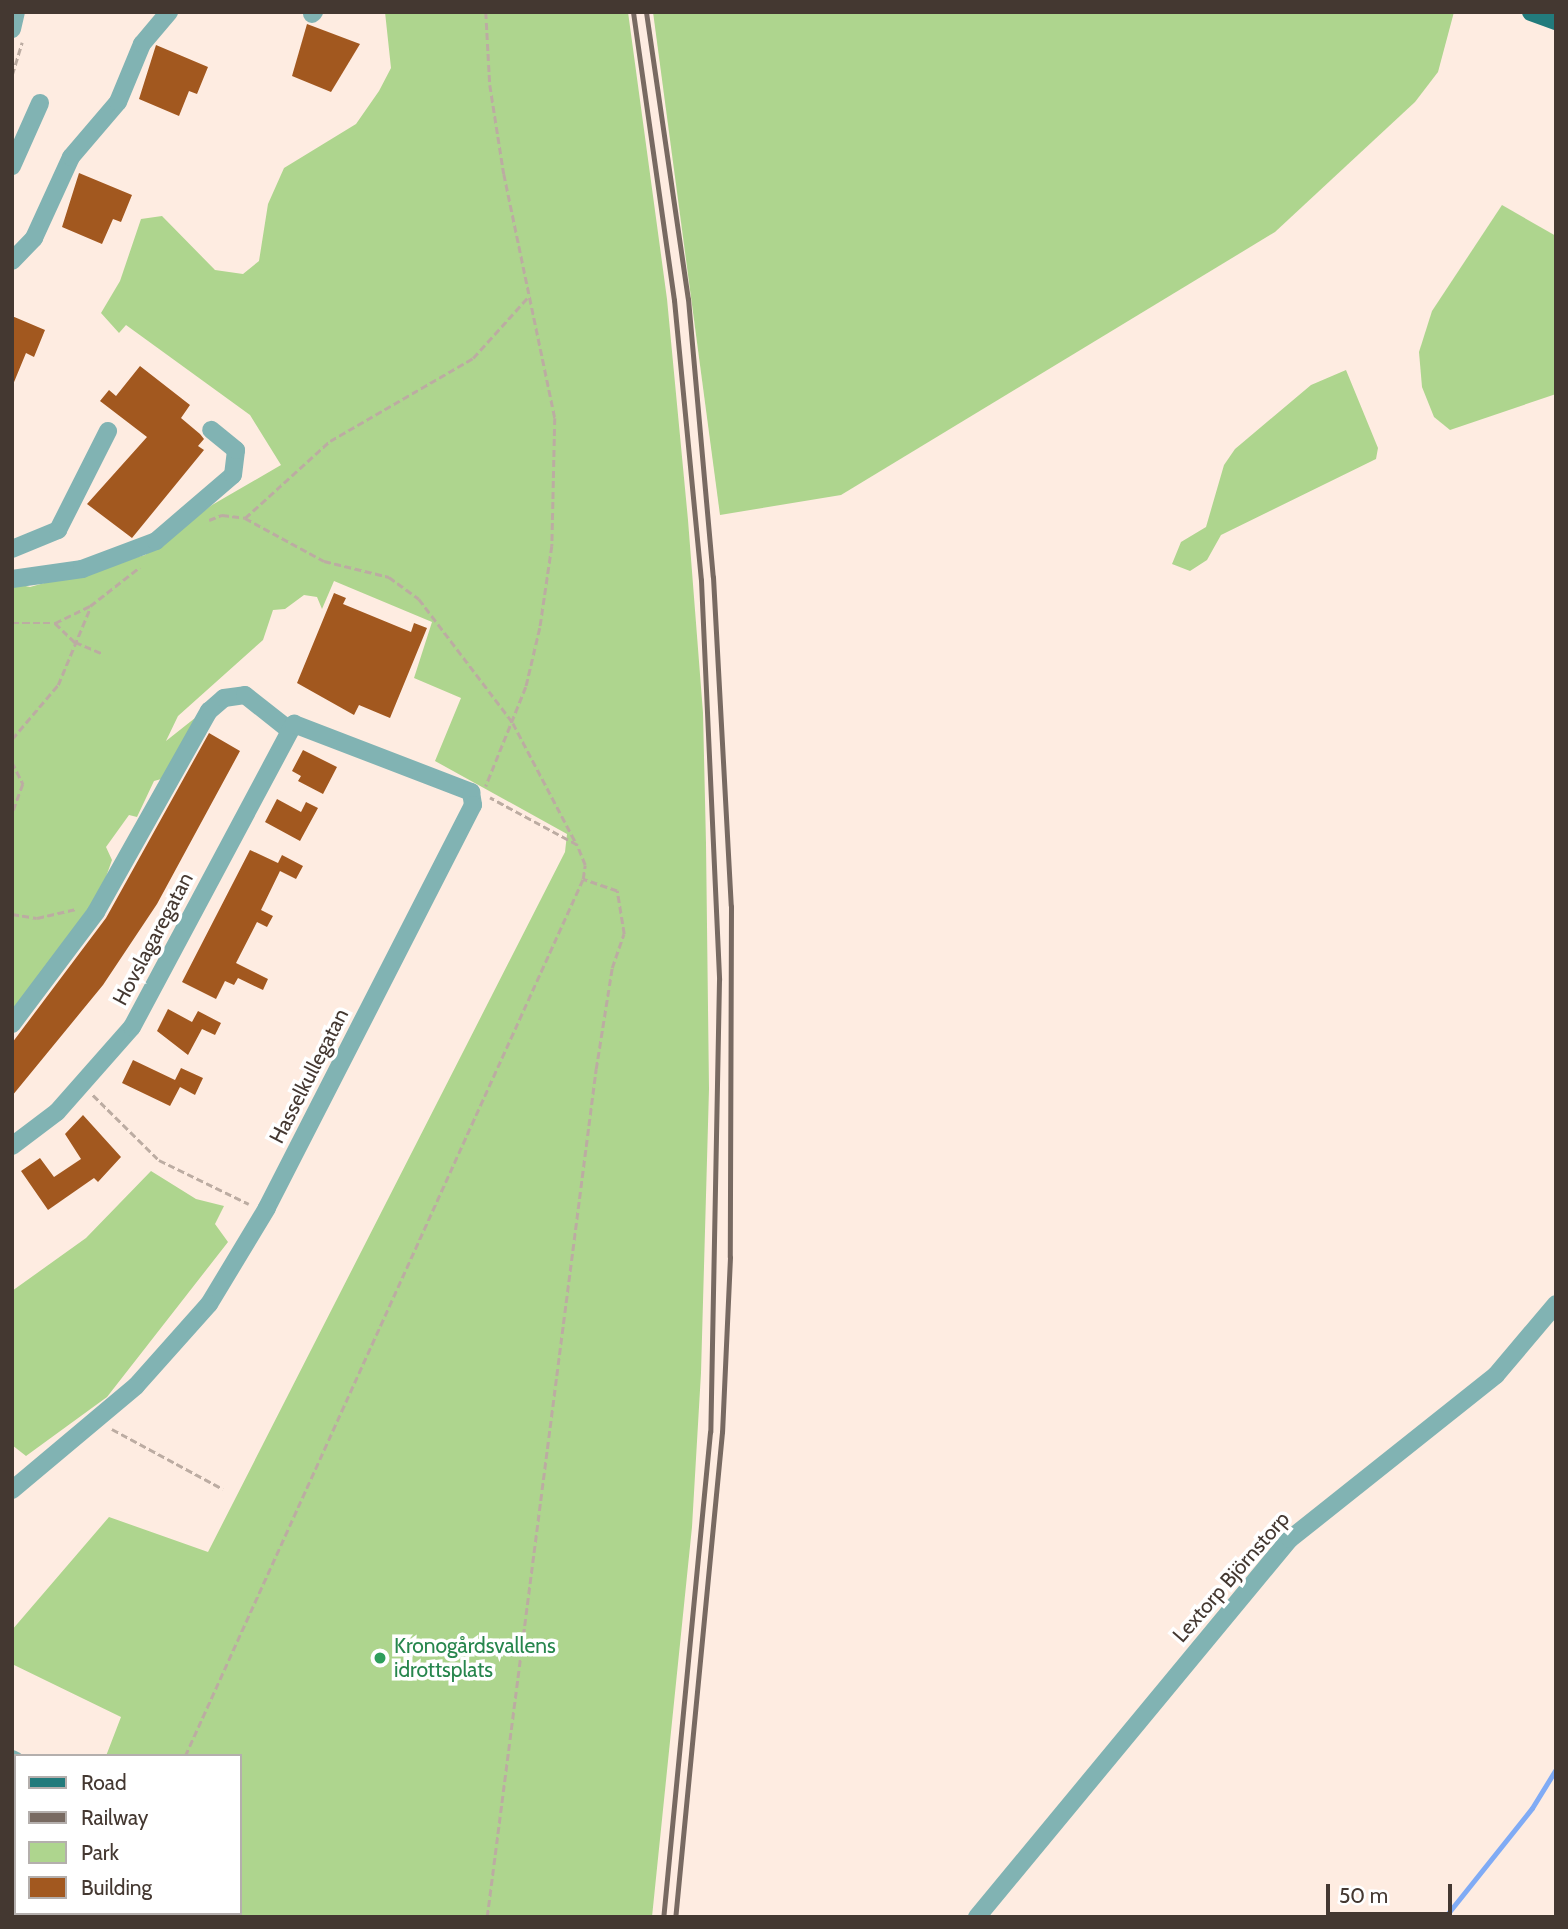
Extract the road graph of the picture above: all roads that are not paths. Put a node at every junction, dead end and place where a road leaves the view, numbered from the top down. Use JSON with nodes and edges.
{"nodes":[{"id":1,"x":16,"y":12,"type":"edge"},
{"id":2,"x":169,"y":12,"type":"edge"},
{"id":3,"x":1531,"y":12,"type":"edge"},
{"id":4,"x":1556,"y":21,"type":"edge"},
{"id":5,"x":12,"y":29,"type":"edge"},
{"id":6,"x":40,"y":103,"type":"dead end"},
{"id":7,"x":12,"y":166,"type":"edge"},
{"id":8,"x":12,"y":261,"type":"edge"},
{"id":9,"x":211,"y":430,"type":"dead end"},
{"id":10,"x":108,"y":431,"type":"dead end"},
{"id":11,"x":12,"y":549,"type":"edge"},
{"id":12,"x":12,"y":579,"type":"edge"},
{"id":13,"x":291,"y":726,"type":"junction"},
{"id":14,"x":12,"y":1024,"type":"edge"},
{"id":15,"x":12,"y":1146,"type":"edge"},
{"id":16,"x":1556,"y":1304,"type":"edge"},
{"id":17,"x":12,"y":1490,"type":"edge"},
{"id":18,"x":976,"y":1917,"type":"edge"}],
"edges":[{"from":1,"to":5,"type":"street"},
{"from":2,"to":8,"type":"street"},
{"from":3,"to":4,"type":"main road"},
{"from":6,"to":7,"type":"street"},
{"from":9,"to":12,"type":"street"},
{"from":10,"to":11,"type":"street"},
{"from":13,"to":14,"type":"street"},
{"from":13,"to":15,"type":"street","name":"Hovslagaregatan"},
{"from":13,"to":17,"type":"street","name":"Hasselkullegatan"},
{"from":16,"to":18,"type":"street","name":"Lextorp Björnstorp"}]}
